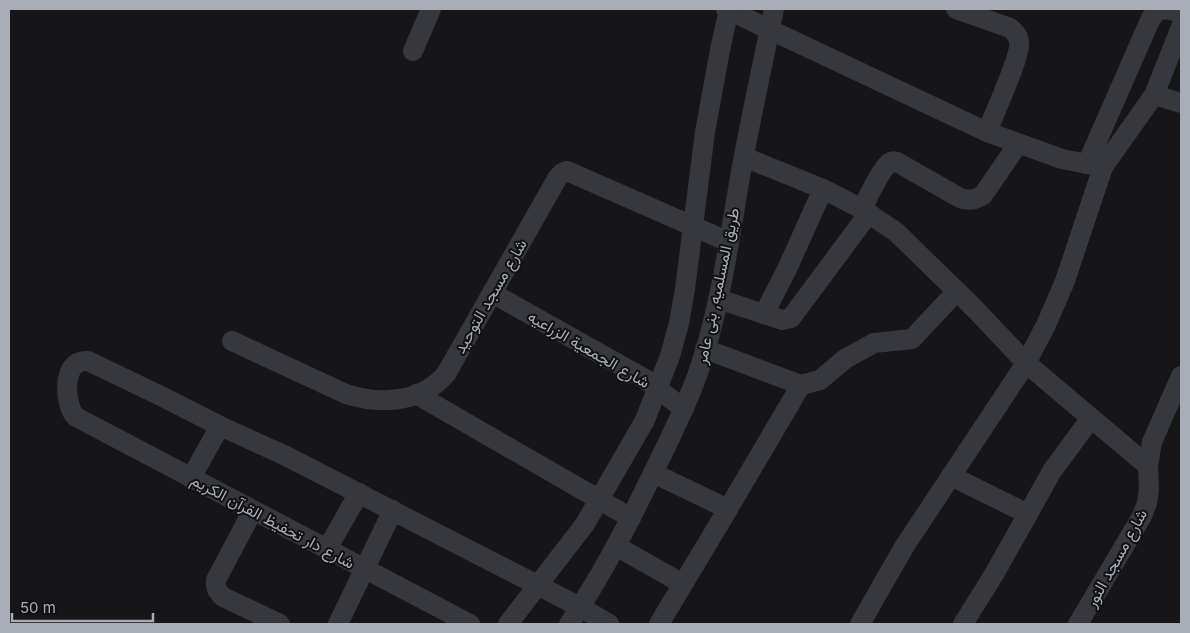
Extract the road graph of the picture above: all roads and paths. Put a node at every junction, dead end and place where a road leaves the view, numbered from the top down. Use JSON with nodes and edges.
{"nodes":[{"id":1,"x":431,"y":9,"type":"edge"},
{"id":2,"x":728,"y":9,"type":"edge"},
{"id":3,"x":774,"y":9,"type":"edge"},
{"id":4,"x":956,"y":9,"type":"edge"},
{"id":5,"x":1181,"y":14,"type":"edge"},
{"id":6,"x":1181,"y":27,"type":"edge"},
{"id":7,"x":770,"y":29,"type":"junction"},
{"id":8,"x":413,"y":50,"type":"dead end"},
{"id":9,"x":1154,"y":95,"type":"junction"},
{"id":10,"x":1181,"y":103,"type":"edge"},
{"id":11,"x":986,"y":132,"type":"junction"},
{"id":12,"x":1018,"y":144,"type":"junction"},
{"id":13,"x":744,"y":157,"type":"junction"},
{"id":14,"x":1095,"y":165,"type":"junction"},
{"id":15,"x":823,"y":189,"type":"junction"},
{"id":16,"x":865,"y":211,"type":"junction"},
{"id":17,"x":693,"y":226,"type":"junction"},
{"id":18,"x":729,"y":242,"type":"junction"},
{"id":19,"x":957,"y":291,"type":"junction"},
{"id":20,"x":492,"y":293,"type":"junction"},
{"id":21,"x":718,"y":299,"type":"junction"},
{"id":22,"x":764,"y":314,"type":"junction"},
{"id":23,"x":232,"y":341,"type":"dead end"},
{"id":24,"x":705,"y":349,"type":"junction"},
{"id":25,"x":1026,"y":363,"type":"junction"},
{"id":26,"x":801,"y":385,"type":"junction"},
{"id":27,"x":1179,"y":386,"type":"edge"},
{"id":28,"x":658,"y":388,"type":"junction"},
{"id":29,"x":416,"y":394,"type":"junction"},
{"id":30,"x":684,"y":409,"type":"junction"},
{"id":31,"x":1091,"y":418,"type":"junction"},
{"id":32,"x":220,"y":426,"type":"junction"},
{"id":33,"x":1148,"y":466,"type":"junction"},
{"id":34,"x":653,"y":473,"type":"junction"},
{"id":35,"x":951,"y":476,"type":"junction"},
{"id":36,"x":191,"y":478,"type":"junction"},
{"id":37,"x":359,"y":492,"type":"junction"},
{"id":38,"x":599,"y":500,"type":"junction"},
{"id":39,"x":728,"y":509,"type":"junction"},
{"id":40,"x":253,"y":510,"type":"junction"},
{"id":41,"x":394,"y":510,"type":"junction"},
{"id":42,"x":1028,"y":514,"type":"junction"},
{"id":43,"x":631,"y":518,"type":"junction"},
{"id":44,"x":616,"y":546,"type":"junction"},
{"id":45,"x":327,"y":549,"type":"junction"},
{"id":46,"x":365,"y":569,"type":"junction"},
{"id":47,"x":683,"y":584,"type":"junction"},
{"id":48,"x":538,"y":585,"type":"junction"},
{"id":49,"x":580,"y":607,"type":"junction"},
{"id":50,"x":280,"y":624,"type":"edge"},
{"id":51,"x":338,"y":624,"type":"edge"},
{"id":52,"x":470,"y":624,"type":"edge"},
{"id":53,"x":508,"y":624,"type":"edge"},
{"id":54,"x":569,"y":624,"type":"edge"},
{"id":55,"x":609,"y":624,"type":"edge"},
{"id":56,"x":659,"y":624,"type":"edge"},
{"id":57,"x":860,"y":624,"type":"edge"},
{"id":58,"x":962,"y":624,"type":"edge"},
{"id":59,"x":1078,"y":624,"type":"edge"}],
"edges":[{"from":1,"to":8,"type":"street"},
{"from":2,"to":7,"type":"street"},
{"from":2,"to":17,"type":"street"},
{"from":3,"to":7,"type":"street","name":"طريق المسلميه, بنى عامر"},
{"from":4,"to":11,"type":"street"},
{"from":5,"to":14,"type":"street"},
{"from":6,"to":9,"type":"street"},
{"from":7,"to":11,"type":"street"},
{"from":7,"to":13,"type":"street","name":"طريق المسلميه, بنى عامر"},
{"from":9,"to":10,"type":"street"},
{"from":9,"to":14,"type":"street"},
{"from":11,"to":12,"type":"street"},
{"from":12,"to":14,"type":"street"},
{"from":12,"to":16,"type":"street"},
{"from":13,"to":15,"type":"street"},
{"from":13,"to":18,"type":"street","name":"طريق المسلميه, بنى عامر"},
{"from":14,"to":25,"type":"street"},
{"from":15,"to":16,"type":"street"},
{"from":15,"to":22,"type":"street"},
{"from":16,"to":19,"type":"street"},
{"from":16,"to":22,"type":"street"},
{"from":17,"to":18,"type":"street","name":"شارع مسجد التوحيد"},
{"from":17,"to":20,"type":"street","name":"شارع مسجد التوحيد"},
{"from":17,"to":28,"type":"street"},
{"from":18,"to":21,"type":"street","name":"طريق المسلميه, بنى عامر"},
{"from":19,"to":25,"type":"street"},
{"from":19,"to":26,"type":"street"},
{"from":20,"to":28,"type":"street","name":"شارع الجمعية الزراعيه"},
{"from":20,"to":29,"type":"street","name":"شارع مسجد التوحيد"},
{"from":21,"to":22,"type":"street"},
{"from":21,"to":24,"type":"street","name":"طريق المسلميه, بنى عامر"},
{"from":23,"to":29,"type":"street","name":"شارع مسجد التوحيد"},
{"from":24,"to":26,"type":"street"},
{"from":24,"to":30,"type":"street","name":"طريق المسلميه, بنى عامر"},
{"from":25,"to":31,"type":"street"},
{"from":25,"to":35,"type":"street"},
{"from":26,"to":39,"type":"street"},
{"from":27,"to":33,"type":"street","name":"شارع مسجد النور"},
{"from":28,"to":30,"type":"street","name":"شارع الجمعية الزراعيه"},
{"from":28,"to":38,"type":"street"},
{"from":29,"to":38,"type":"street"},
{"from":30,"to":34,"type":"street","name":"طريق المسلميه, بنى عامر"},
{"from":31,"to":33,"type":"street"},
{"from":31,"to":42,"type":"street"},
{"from":32,"to":36,"type":"street"},
{"from":32,"to":36,"type":"street","name":"شارع دار تحفيظ القرآن الكريم"},
{"from":32,"to":37,"type":"street"},
{"from":33,"to":59,"type":"street","name":"شارع مسجد النور"},
{"from":34,"to":39,"type":"street"},
{"from":34,"to":43,"type":"street","name":"طريق المسلميه, بنى عامر"},
{"from":35,"to":42,"type":"street"},
{"from":35,"to":57,"type":"street"},
{"from":36,"to":40,"type":"street","name":"شارع دار تحفيظ القرآن الكريم"},
{"from":37,"to":41,"type":"street"},
{"from":37,"to":45,"type":"street"},
{"from":38,"to":43,"type":"street"},
{"from":38,"to":48,"type":"street"},
{"from":39,"to":47,"type":"street"},
{"from":40,"to":45,"type":"street","name":"شارع دار تحفيظ القرآن الكريم"},
{"from":40,"to":50,"type":"street"},
{"from":41,"to":46,"type":"street"},
{"from":41,"to":48,"type":"street"},
{"from":42,"to":58,"type":"street"},
{"from":43,"to":44,"type":"street","name":"طريق المسلميه, بنى عامر"},
{"from":44,"to":47,"type":"street"},
{"from":44,"to":49,"type":"street","name":"طريق المسلميه, بنى عامر"},
{"from":45,"to":46,"type":"street","name":"شارع دار تحفيظ القرآن الكريم"},
{"from":46,"to":51,"type":"street"},
{"from":46,"to":52,"type":"street","name":"شارع دار تحفيظ القرآن الكريم"},
{"from":47,"to":56,"type":"street"},
{"from":48,"to":49,"type":"street"},
{"from":48,"to":53,"type":"street"},
{"from":49,"to":54,"type":"street","name":"طريق المسلميه, بنى عامر"},
{"from":49,"to":55,"type":"street"}]}
